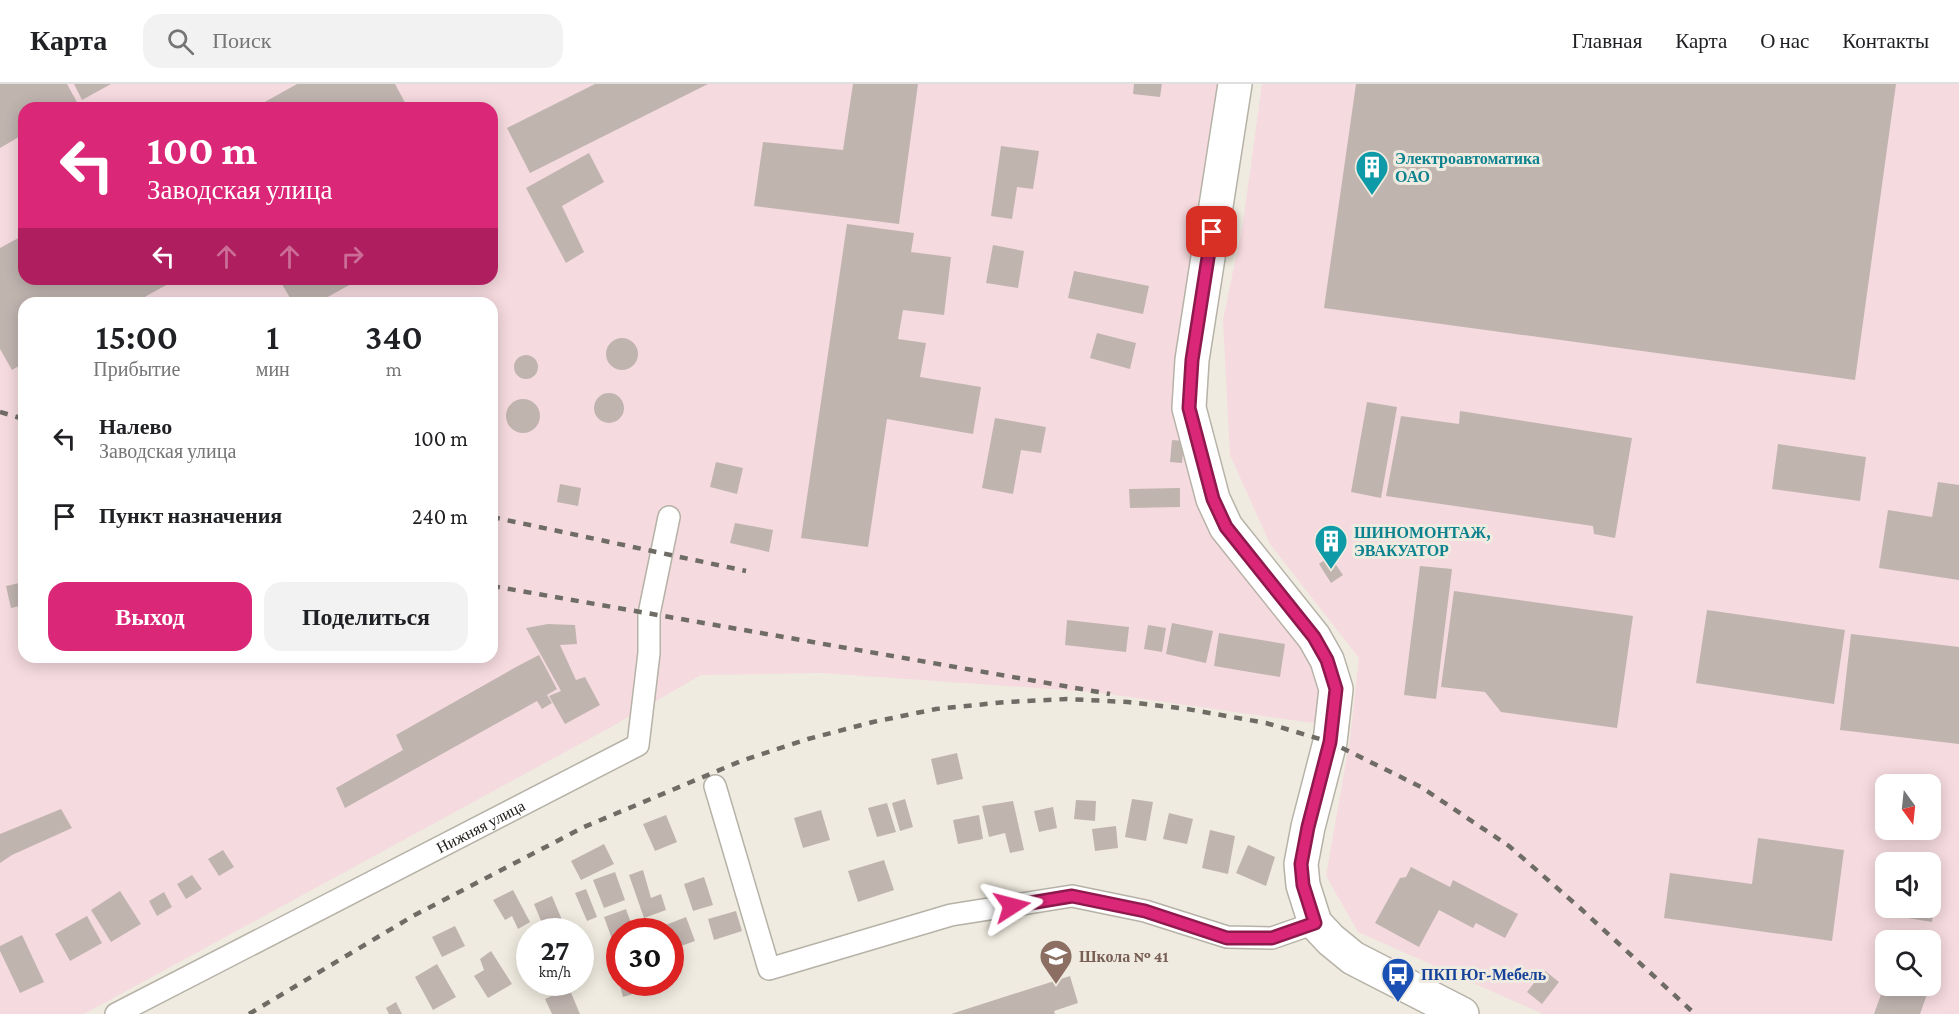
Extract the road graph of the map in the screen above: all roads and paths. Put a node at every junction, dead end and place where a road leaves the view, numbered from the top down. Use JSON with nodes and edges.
{"nodes":[{"id":1,"x":1235,"y":84,"type":"edge"},
{"id":2,"x":669,"y":517,"type":"dead end"},
{"id":3,"x":715,"y":786,"type":"dead end"},
{"id":4,"x":1315,"y":923,"type":"junction"},
{"id":5,"x":116,"y":1014,"type":"edge"},
{"id":6,"x":1462,"y":1014,"type":"edge"}],
"edges":[{"from":1,"to":4,"type":"main road"},
{"from":2,"to":5,"type":"street","name":"Нижняя улица"},
{"from":3,"to":4,"type":"street"},
{"from":4,"to":6,"type":"main road"}]}
